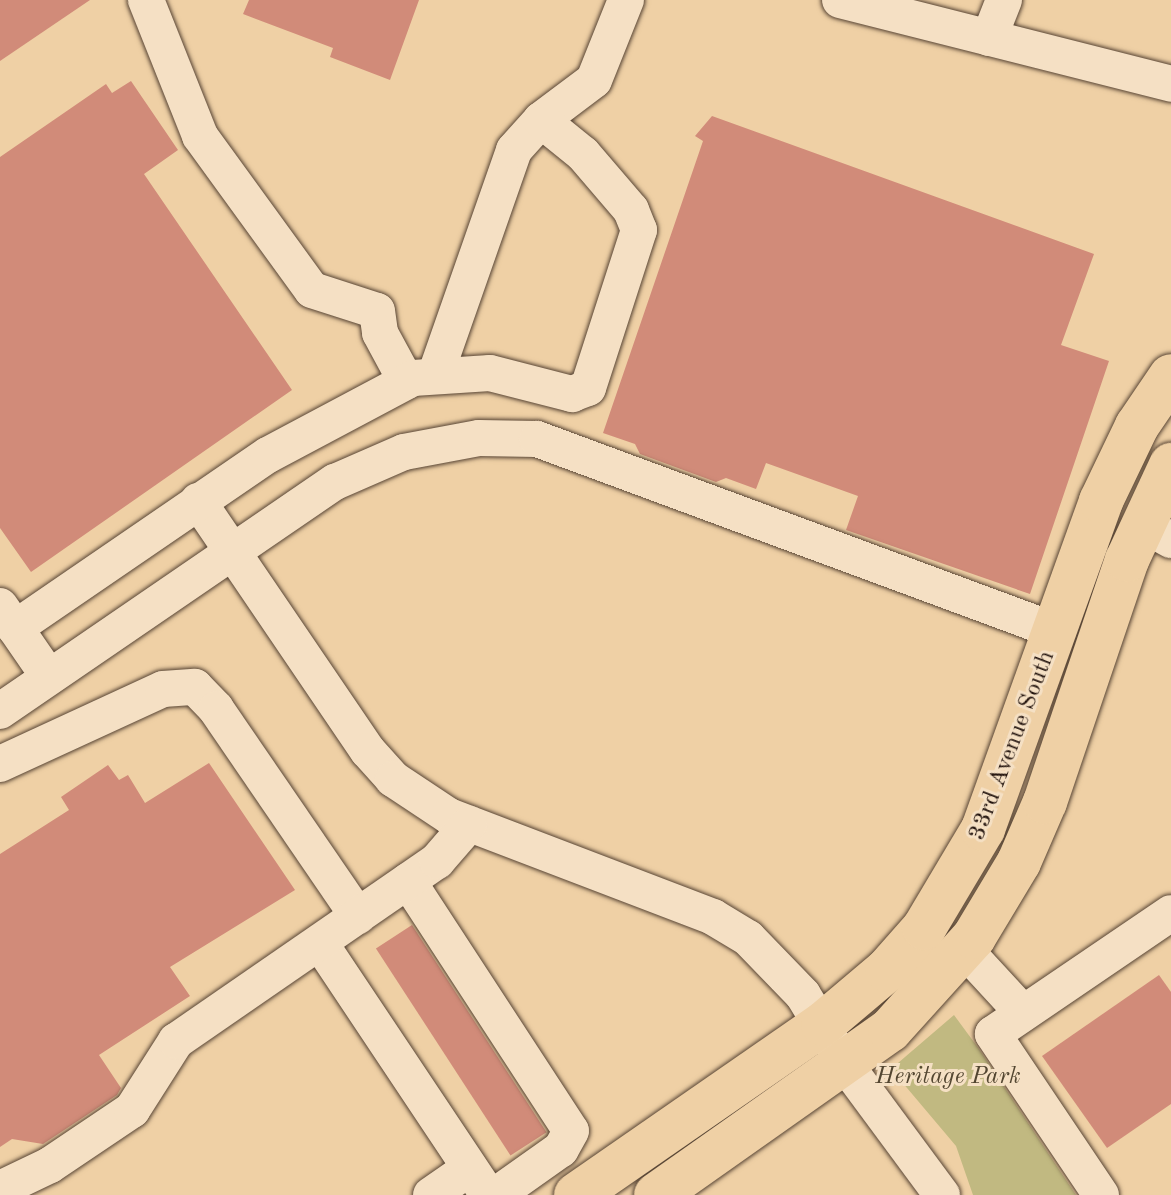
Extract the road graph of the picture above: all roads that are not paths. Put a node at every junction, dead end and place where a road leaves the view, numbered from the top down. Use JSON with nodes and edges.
{"nodes":[{"id":1,"x":146,"y":0,"type":"edge"},
{"id":2,"x":626,"y":0,"type":"edge"},
{"id":3,"x":840,"y":0,"type":"edge"},
{"id":4,"x":1004,"y":0,"type":"edge"},
{"id":5,"x":989,"y":38,"type":"junction"},
{"id":6,"x":1171,"y":84,"type":"edge"},
{"id":7,"x":541,"y":120,"type":"junction"},
{"id":8,"x":1171,"y":376,"type":"edge"},
{"id":9,"x":421,"y":377,"type":"junction"},
{"id":10,"x":1171,"y":465,"type":"edge"},
{"id":11,"x":198,"y":501,"type":"junction"},
{"id":12,"x":1157,"y":532,"type":"edge"},
{"id":13,"x":231,"y":551,"type":"junction"},
{"id":14,"x":7,"y":617,"type":"edge"},
{"id":15,"x":1056,"y":631,"type":"junction"},
{"id":16,"x":49,"y":677,"type":"junction"},
{"id":17,"x":0,"y":711,"type":"edge"},
{"id":18,"x":0,"y":764,"type":"edge"},
{"id":19,"x":469,"y":824,"type":"junction"},
{"id":20,"x":408,"y":881,"type":"junction"},
{"id":21,"x":1171,"y":913,"type":"edge"},
{"id":22,"x":358,"y":916,"type":"junction"},
{"id":23,"x":320,"y":943,"type":"junction"},
{"id":24,"x":964,"y":949,"type":"junction"},
{"id":25,"x":1023,"y":1013,"type":"junction"},
{"id":26,"x":817,"y":1029,"type":"junction"},
{"id":27,"x":845,"y":1064,"type":"junction"},
{"id":28,"x":479,"y":1181,"type":"edge"},
{"id":29,"x":0,"y":1189,"type":"edge"},
{"id":30,"x":431,"y":1195,"type":"edge"},
{"id":31,"x":496,"y":1195,"type":"edge"},
{"id":32,"x":576,"y":1195,"type":"edge"},
{"id":33,"x":656,"y":1195,"type":"edge"},
{"id":34,"x":942,"y":1195,"type":"edge"},
{"id":35,"x":1101,"y":1195,"type":"edge"}],
"edges":[{"from":1,"to":9,"type":"street"},
{"from":2,"to":7,"type":"street"},
{"from":3,"to":5,"type":"street"},
{"from":4,"to":5,"type":"street"},
{"from":5,"to":6,"type":"street"},
{"from":7,"to":9,"type":"street"},
{"from":7,"to":9,"type":"street"},
{"from":8,"to":15,"type":"main road","name":"33rd Avenue South"},
{"from":9,"to":11,"type":"street"},
{"from":10,"to":12,"type":"main road","name":"33rd Avenue South"},
{"from":11,"to":13,"type":"street"},
{"from":11,"to":14,"type":"street"},
{"from":12,"to":24,"type":"main road","name":"33rd Avenue South"},
{"from":13,"to":15,"type":"street"},
{"from":13,"to":16,"type":"street"},
{"from":13,"to":19,"type":"street"},
{"from":14,"to":16,"type":"street"},
{"from":15,"to":26,"type":"main road","name":"33rd Avenue South"},
{"from":16,"to":17,"type":"street"},
{"from":18,"to":22,"type":"street"},
{"from":19,"to":20,"type":"street"},
{"from":19,"to":26,"type":"street"},
{"from":20,"to":22,"type":"street"},
{"from":20,"to":31,"type":"street"},
{"from":21,"to":25,"type":"street"},
{"from":22,"to":23,"type":"street"},
{"from":23,"to":28,"type":"street"},
{"from":23,"to":29,"type":"street"},
{"from":24,"to":25,"type":"street"},
{"from":24,"to":27,"type":"main road","name":"33rd Avenue South"},
{"from":25,"to":35,"type":"street"},
{"from":26,"to":27,"type":"street"},
{"from":26,"to":32,"type":"main road","name":"33rd Avenue South"},
{"from":27,"to":33,"type":"main road","name":"33rd Avenue South"},
{"from":27,"to":34,"type":"street"},
{"from":28,"to":30,"type":"street"}]}
